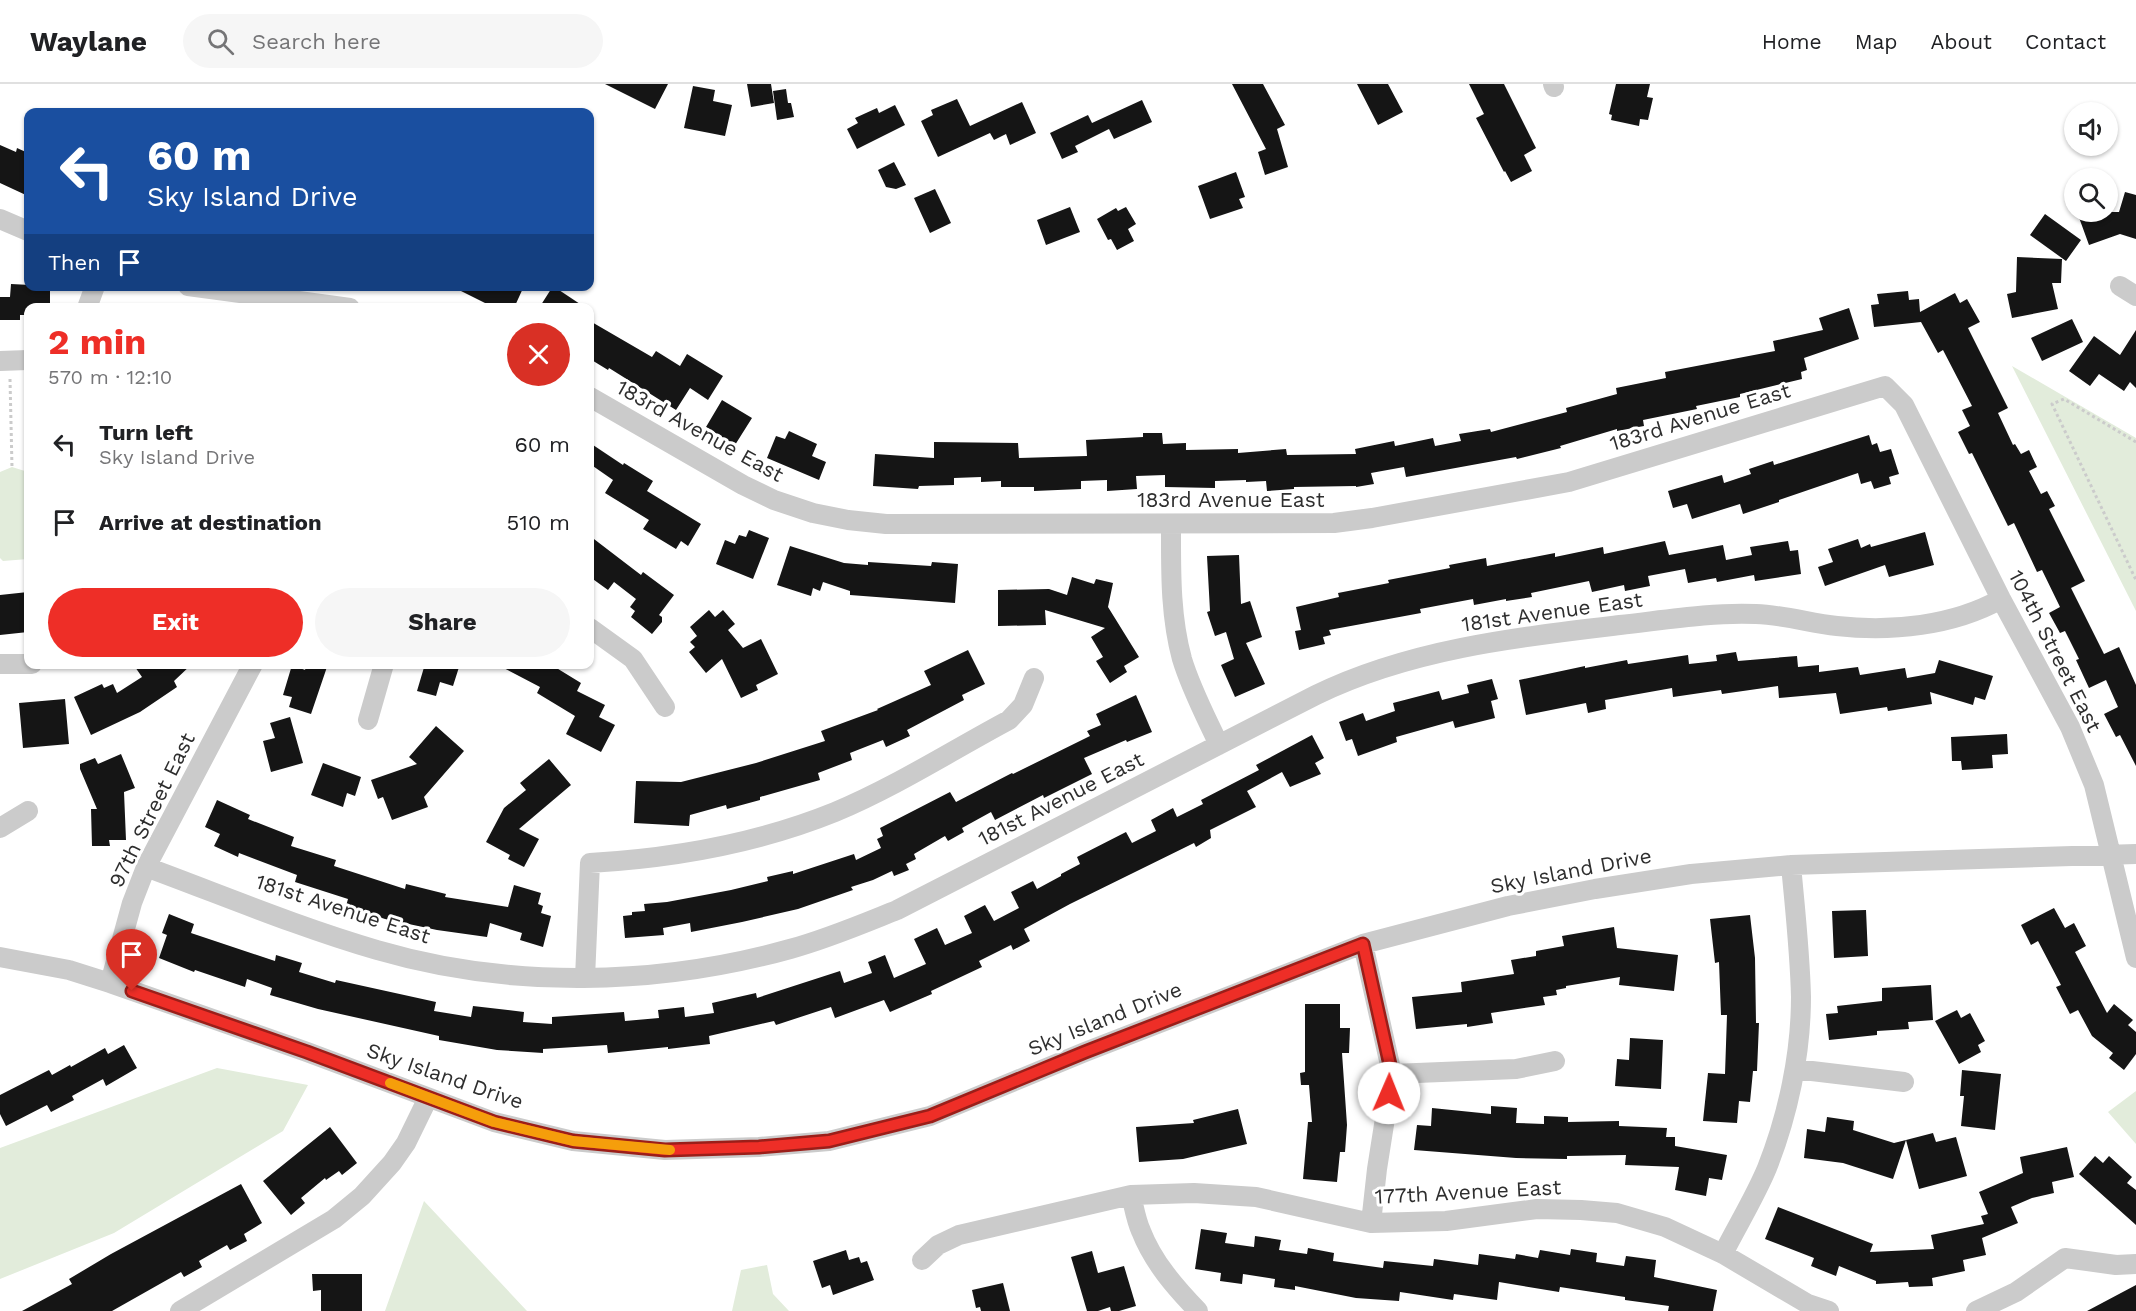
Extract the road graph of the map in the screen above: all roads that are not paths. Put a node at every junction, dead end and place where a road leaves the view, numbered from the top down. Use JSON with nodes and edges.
{"nodes":[{"id":1,"x":0,"y":219,"type":"edge"},
{"id":2,"x":24,"y":229,"type":"edge"},
{"id":3,"x":225,"y":291,"type":"edge"},
{"id":4,"x":314,"y":303,"type":"edge"},
{"id":5,"x":1885,"y":387,"type":"joint"},
{"id":6,"x":594,"y":399,"type":"edge"},
{"id":7,"x":1171,"y":524,"type":"junction"},
{"id":8,"x":2001,"y":599,"type":"junction"},
{"id":9,"x":594,"y":631,"type":"edge"},
{"id":10,"x":0,"y":664,"type":"edge"},
{"id":11,"x":24,"y":664,"type":"edge"},
{"id":12,"x":250,"y":669,"type":"edge"},
{"id":13,"x":383,"y":669,"type":"edge"},
{"id":14,"x":1034,"y":678,"type":"dead end"},
{"id":15,"x":665,"y":706,"type":"dead end"},
{"id":16,"x":368,"y":720,"type":"dead end"},
{"id":17,"x":1220,"y":745,"type":"junction"},
{"id":18,"x":28,"y":811,"type":"dead end"},
{"id":19,"x":0,"y":828,"type":"edge"},
{"id":20,"x":2136,"y":854,"type":"edge"},
{"id":21,"x":2110,"y":855,"type":"junction"},
{"id":22,"x":1791,"y":864,"type":"junction"},
{"id":23,"x":146,"y":867,"type":"junction"},
{"id":24,"x":1363,"y":944,"type":"junction"},
{"id":25,"x":0,"y":957,"type":"edge"},
{"id":26,"x":2136,"y":958,"type":"edge"},
{"id":27,"x":585,"y":978,"type":"junction"},
{"id":28,"x":110,"y":983,"type":"junction"},
{"id":29,"x":1556,"y":1061,"type":"dead end"},
{"id":30,"x":1795,"y":1069,"type":"junction"},
{"id":31,"x":1392,"y":1074,"type":"junction"},
{"id":32,"x":1904,"y":1082,"type":"dead end"},
{"id":33,"x":428,"y":1098,"type":"junction"},
{"id":34,"x":1131,"y":1195,"type":"junction"},
{"id":35,"x":1371,"y":1223,"type":"junction"},
{"id":36,"x":1723,"y":1254,"type":"junction"},
{"id":37,"x":922,"y":1260,"type":"dead end"},
{"id":38,"x":2136,"y":1264,"type":"edge"},
{"id":39,"x":180,"y":1311,"type":"edge"},
{"id":40,"x":1198,"y":1311,"type":"edge"},
{"id":41,"x":1829,"y":1311,"type":"edge"},
{"id":42,"x":1976,"y":1311,"type":"edge"}],
"edges":[{"from":1,"to":2,"type":"street"},
{"from":3,"to":4,"type":"street"},
{"from":5,"to":7,"type":"street","name":"183rd Avenue East"},
{"from":5,"to":8,"type":"street","name":"104th Street East"},
{"from":6,"to":7,"type":"street","name":"183rd Avenue East"},
{"from":7,"to":17,"type":"street"},
{"from":8,"to":17,"type":"street","name":"181st Avenue East"},
{"from":8,"to":21,"type":"street","name":"104th Street East"},
{"from":9,"to":15,"type":"street"},
{"from":10,"to":11,"type":"street"},
{"from":12,"to":23,"type":"street","name":"97th Street East"},
{"from":13,"to":16,"type":"street"},
{"from":14,"to":27,"type":"street"},
{"from":17,"to":27,"type":"street","name":"181st Avenue East"},
{"from":18,"to":19,"type":"street"},
{"from":20,"to":21,"type":"street","name":"Sky Island Drive"},
{"from":21,"to":22,"type":"street","name":"Sky Island Drive"},
{"from":21,"to":26,"type":"street","name":"104th Street East"},
{"from":22,"to":24,"type":"street","name":"Sky Island Drive"},
{"from":22,"to":30,"type":"street"},
{"from":23,"to":27,"type":"street","name":"181st Avenue East"},
{"from":23,"to":28,"type":"street","name":"97th Street East"},
{"from":24,"to":31,"type":"street"},
{"from":24,"to":33,"type":"street","name":"Sky Island Drive"},
{"from":25,"to":28,"type":"street","name":"Sky Island Drive"},
{"from":28,"to":33,"type":"street","name":"Sky Island Drive"},
{"from":29,"to":31,"type":"street"},
{"from":30,"to":32,"type":"street"},
{"from":30,"to":36,"type":"street"},
{"from":31,"to":35,"type":"street"},
{"from":33,"to":39,"type":"street"},
{"from":34,"to":35,"type":"street","name":"177th Avenue East"},
{"from":34,"to":37,"type":"street","name":"177th Avenue East"},
{"from":34,"to":40,"type":"street"},
{"from":35,"to":36,"type":"street","name":"177th Avenue East"},
{"from":36,"to":41,"type":"street","name":"177th Avenue East"},
{"from":38,"to":42,"type":"street"}]}
